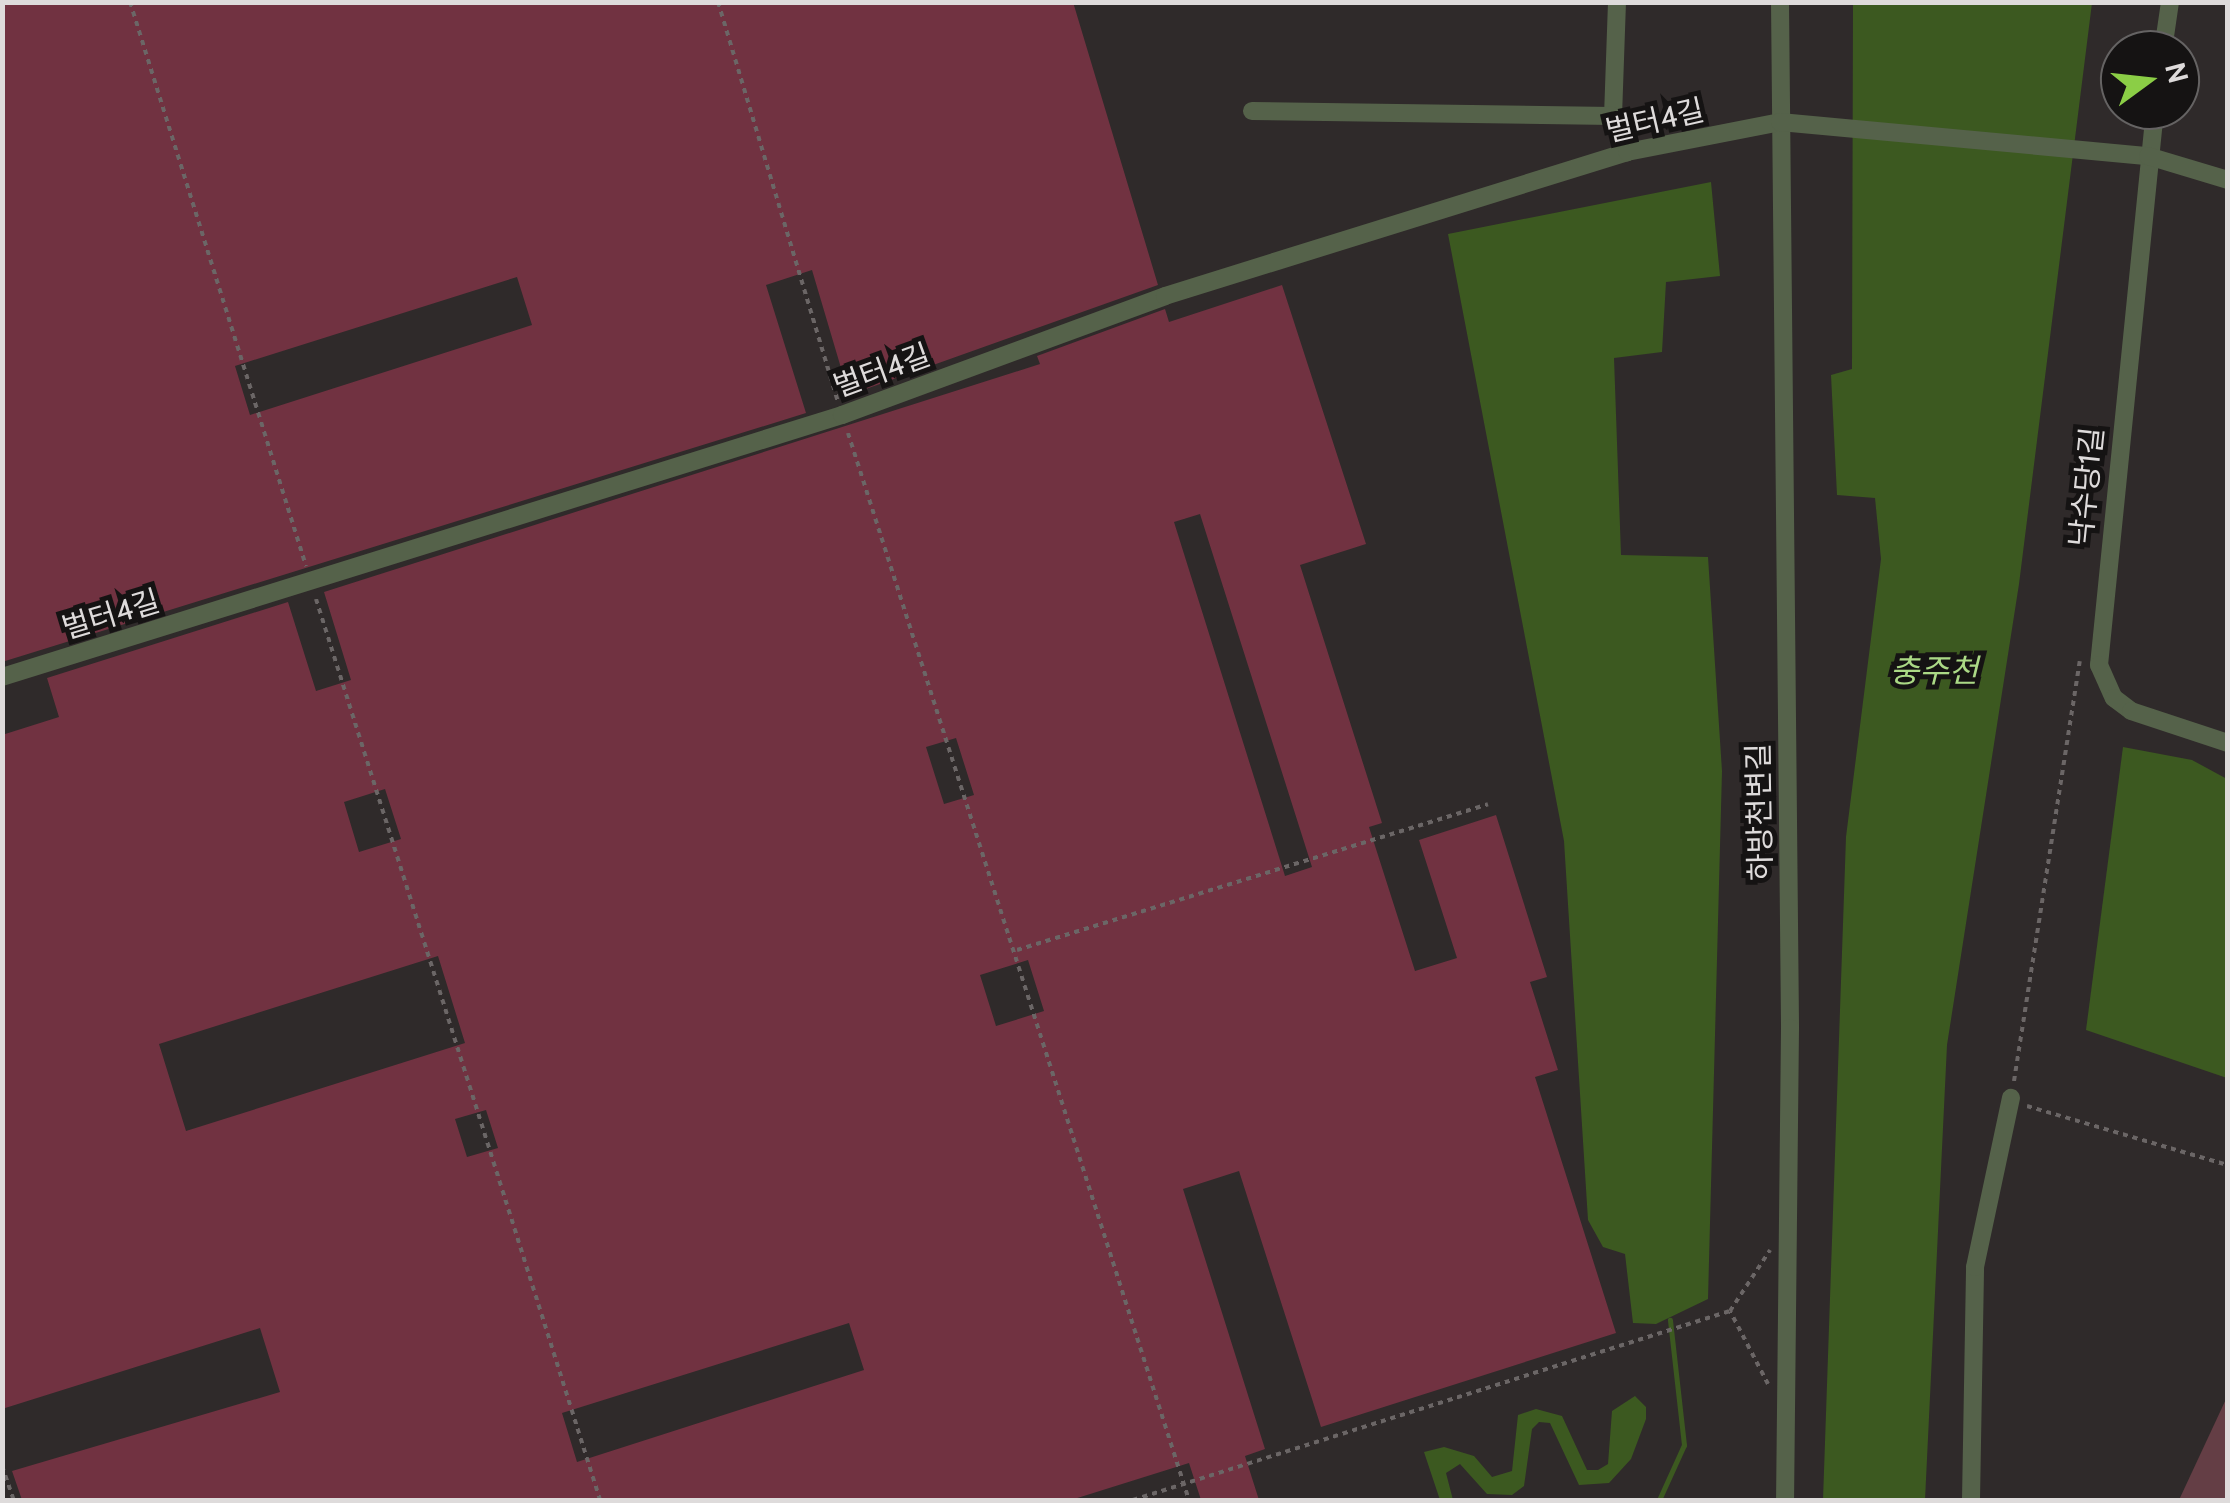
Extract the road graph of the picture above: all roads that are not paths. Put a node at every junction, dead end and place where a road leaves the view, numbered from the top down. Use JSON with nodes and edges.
{"nodes":[{"id":1,"x":1617,"y":2,"type":"edge"},
{"id":2,"x":1780,"y":2,"type":"edge"},
{"id":3,"x":2170,"y":2,"type":"edge"},
{"id":4,"x":2166,"y":30,"type":"edge"},
{"id":5,"x":1252,"y":111,"type":"dead end"},
{"id":6,"x":1612,"y":116,"type":"junction"},
{"id":7,"x":1780,"y":122,"type":"junction"},
{"id":8,"x":2152,"y":130,"type":"edge"},
{"id":9,"x":1627,"y":152,"type":"junction"},
{"id":10,"x":2148,"y":156,"type":"junction"},
{"id":11,"x":2228,"y":180,"type":"edge"},
{"id":12,"x":2,"y":677,"type":"edge"},
{"id":13,"x":2228,"y":744,"type":"edge"},
{"id":14,"x":2011,"y":1098,"type":"road end"},
{"id":15,"x":1786,"y":1500,"type":"edge"},
{"id":16,"x":1971,"y":1500,"type":"edge"}],
"edges":[{"from":1,"to":6,"type":"street"},
{"from":2,"to":7,"type":"street","name":"하방천변길"},
{"from":3,"to":4,"type":"street"},
{"from":5,"to":6,"type":"street"},
{"from":6,"to":9,"type":"street"},
{"from":7,"to":9,"type":"street","name":"벌터4길"},
{"from":7,"to":10,"type":"street","name":"벌터4길"},
{"from":7,"to":15,"type":"street","name":"하방천변길"},
{"from":8,"to":10,"type":"street","name":"낙수당1길"},
{"from":9,"to":12,"type":"street","name":"벌터4길"},
{"from":10,"to":11,"type":"street","name":"벌터4길"},
{"from":10,"to":13,"type":"street","name":"낙수당1길"},
{"from":14,"to":16,"type":"street"}]}
